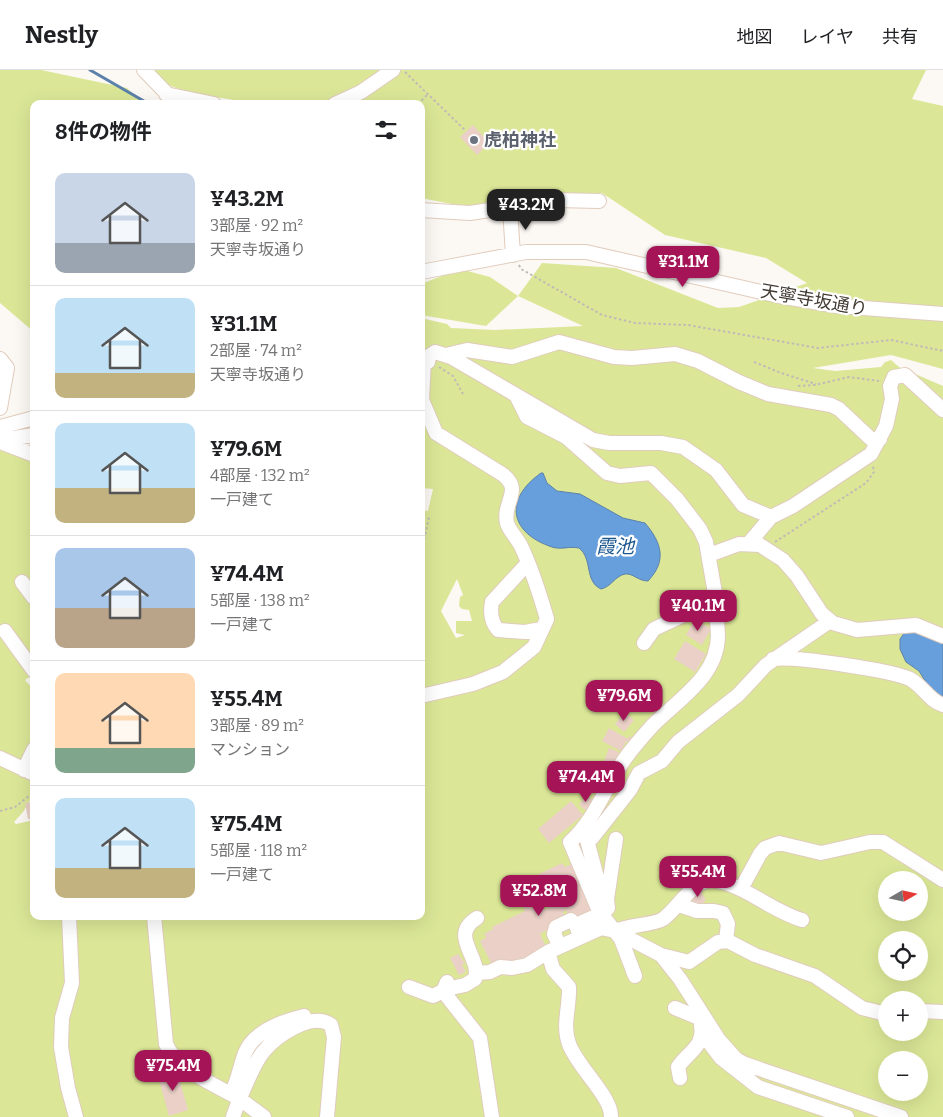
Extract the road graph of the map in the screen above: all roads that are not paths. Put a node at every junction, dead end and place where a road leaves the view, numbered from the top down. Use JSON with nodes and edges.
{"nodes":[{"id":1,"x":144,"y":70,"type":"edge"},
{"id":2,"x":393,"y":70,"type":"edge"},
{"id":3,"x":166,"y":94,"type":"junction"},
{"id":4,"x":174,"y":100,"type":"edge"},
{"id":5,"x":195,"y":100,"type":"edge"},
{"id":6,"x":352,"y":100,"type":"edge"},
{"id":7,"x":598,"y":201,"type":"dead end"},
{"id":8,"x":510,"y":208,"type":"junction"},
{"id":9,"x":425,"y":210,"type":"edge"},
{"id":10,"x":513,"y":255,"type":"junction"},
{"id":11,"x":425,"y":271,"type":"edge"},
{"id":12,"x":943,"y":314,"type":"edge"},
{"id":13,"x":446,"y":355,"type":"junction"},
{"id":14,"x":0,"y":359,"type":"edge"},
{"id":15,"x":425,"y":359,"type":"edge"},
{"id":16,"x":516,"y":395,"type":"junction"},
{"id":17,"x":0,"y":408,"type":"edge"},
{"id":18,"x":425,"y":408,"type":"edge"},
{"id":19,"x":943,"y":410,"type":"edge"},
{"id":20,"x":30,"y":419,"type":"edge"},
{"id":21,"x":0,"y":427,"type":"edge"},
{"id":22,"x":30,"y":436,"type":"edge"},
{"id":23,"x":880,"y":439,"type":"junction"},
{"id":24,"x":0,"y":441,"type":"edge"},
{"id":25,"x":30,"y":453,"type":"edge"},
{"id":26,"x":771,"y":517,"type":"junction"},
{"id":27,"x":749,"y":543,"type":"junction"},
{"id":28,"x":709,"y":555,"type":"junction"},
{"id":29,"x":527,"y":564,"type":"junction"},
{"id":30,"x":22,"y":582,"type":"dead end"},
{"id":31,"x":30,"y":593,"type":"edge"},
{"id":32,"x":716,"y":603,"type":"junction"},
{"id":33,"x":830,"y":621,"type":"junction"},
{"id":34,"x":541,"y":629,"type":"junction"},
{"id":35,"x":5,"y":631,"type":"dead end"},
{"id":36,"x":943,"y":636,"type":"edge"},
{"id":37,"x":644,"y":643,"type":"dead end"},
{"id":38,"x":773,"y":660,"type":"junction"},
{"id":39,"x":30,"y":665,"type":"edge"},
{"id":40,"x":425,"y":695,"type":"edge"},
{"id":41,"x":943,"y":705,"type":"edge"},
{"id":42,"x":0,"y":758,"type":"edge"},
{"id":43,"x":29,"y":772,"type":"edge"},
{"id":44,"x":584,"y":836,"type":"junction"},
{"id":45,"x":616,"y":839,"type":"dead end"},
{"id":46,"x":943,"y":880,"type":"edge"},
{"id":47,"x":741,"y":889,"type":"junction"},
{"id":48,"x":679,"y":905,"type":"junction"},
{"id":49,"x":604,"y":912,"type":"junction"},
{"id":50,"x":477,"y":918,"type":"dead end"},
{"id":51,"x":580,"y":919,"type":"junction"},
{"id":52,"x":69,"y":920,"type":"edge"},
{"id":53,"x":154,"y":920,"type":"edge"},
{"id":54,"x":802,"y":920,"type":"dead end"},
{"id":55,"x":615,"y":930,"type":"junction"},
{"id":56,"x":580,"y":937,"type":"junction"},
{"id":57,"x":726,"y":940,"type":"junction"},
{"id":58,"x":554,"y":949,"type":"junction"},
{"id":59,"x":660,"y":955,"type":"junction"},
{"id":60,"x":477,"y":973,"type":"junction"},
{"id":61,"x":634,"y":976,"type":"dead end"},
{"id":62,"x":449,"y":980,"type":"dead end"},
{"id":63,"x":409,"y":987,"type":"dead end"},
{"id":64,"x":442,"y":995,"type":"junction"},
{"id":65,"x":675,"y":1008,"type":"dead end"},
{"id":66,"x":928,"y":1011,"type":"edge"},
{"id":67,"x":943,"y":1012,"type":"edge"},
{"id":68,"x":330,"y":1013,"type":"dead end"},
{"id":69,"x":878,"y":1013,"type":"edge"},
{"id":70,"x":700,"y":1016,"type":"junction"},
{"id":71,"x":702,"y":1033,"type":"junction"},
{"id":72,"x":680,"y":1078,"type":"dead end"},
{"id":73,"x":236,"y":1097,"type":"junction"},
{"id":74,"x":76,"y":1117,"type":"edge"},
{"id":75,"x":233,"y":1117,"type":"edge"},
{"id":76,"x":264,"y":1117,"type":"edge"},
{"id":77,"x":327,"y":1117,"type":"edge"},
{"id":78,"x":492,"y":1117,"type":"edge"},
{"id":79,"x":611,"y":1117,"type":"edge"},
{"id":80,"x":847,"y":1117,"type":"edge"},
{"id":81,"x":902,"y":1117,"type":"edge"}],
"edges":[{"from":1,"to":3,"type":"street"},
{"from":2,"to":6,"type":"street"},
{"from":3,"to":4,"type":"street"},
{"from":3,"to":5,"type":"street"},
{"from":7,"to":8,"type":"street"},
{"from":8,"to":9,"type":"street"},
{"from":8,"to":10,"type":"street"},
{"from":10,"to":11,"type":"street","name":"天寧寺坂通り"},
{"from":10,"to":12,"type":"street","name":"天寧寺坂通り"},
{"from":13,"to":15,"type":"street"},
{"from":13,"to":16,"type":"street"},
{"from":13,"to":23,"type":"street"},
{"from":14,"to":17,"type":"street"},
{"from":16,"to":26,"type":"street"},
{"from":16,"to":28,"type":"street"},
{"from":18,"to":29,"type":"street"},
{"from":19,"to":23,"type":"street"},
{"from":20,"to":21,"type":"street"},
{"from":22,"to":24,"type":"street"},
{"from":23,"to":26,"type":"street"},
{"from":24,"to":25,"type":"street"},
{"from":26,"to":27,"type":"street"},
{"from":27,"to":28,"type":"street"},
{"from":27,"to":33,"type":"street"},
{"from":28,"to":32,"type":"street"},
{"from":29,"to":34,"type":"street"},
{"from":29,"to":34,"type":"street"},
{"from":30,"to":31,"type":"street"},
{"from":32,"to":37,"type":"street"},
{"from":32,"to":44,"type":"street"},
{"from":33,"to":36,"type":"street"},
{"from":33,"to":38,"type":"street"},
{"from":34,"to":40,"type":"street"},
{"from":35,"to":39,"type":"street"},
{"from":38,"to":41,"type":"street"},
{"from":38,"to":44,"type":"street"},
{"from":42,"to":43,"type":"street"},
{"from":44,"to":49,"type":"street"},
{"from":45,"to":49,"type":"street"},
{"from":46,"to":47,"type":"street"},
{"from":47,"to":48,"type":"street"},
{"from":47,"to":54,"type":"street"},
{"from":48,"to":55,"type":"street"},
{"from":48,"to":57,"type":"street"},
{"from":49,"to":51,"type":"street"},
{"from":49,"to":55,"type":"street"},
{"from":50,"to":60,"type":"street"},
{"from":51,"to":56,"type":"street"},
{"from":51,"to":58,"type":"street"},
{"from":52,"to":74,"type":"street"},
{"from":53,"to":73,"type":"street"},
{"from":55,"to":56,"type":"street"},
{"from":55,"to":59,"type":"street"},
{"from":55,"to":61,"type":"street"},
{"from":56,"to":58,"type":"street"},
{"from":57,"to":59,"type":"street"},
{"from":57,"to":69,"type":"street"},
{"from":58,"to":60,"type":"street"},
{"from":58,"to":79,"type":"street"},
{"from":59,"to":70,"type":"street"},
{"from":60,"to":64,"type":"street"},
{"from":62,"to":64,"type":"street"},
{"from":63,"to":64,"type":"street"},
{"from":64,"to":78,"type":"street"},
{"from":65,"to":70,"type":"street"},
{"from":66,"to":67,"type":"street"},
{"from":68,"to":73,"type":"street"},
{"from":70,"to":71,"type":"street"},
{"from":70,"to":81,"type":"street"},
{"from":71,"to":72,"type":"street"},
{"from":71,"to":80,"type":"street"},
{"from":73,"to":75,"type":"street"},
{"from":73,"to":76,"type":"street"},
{"from":73,"to":77,"type":"street"}]}
